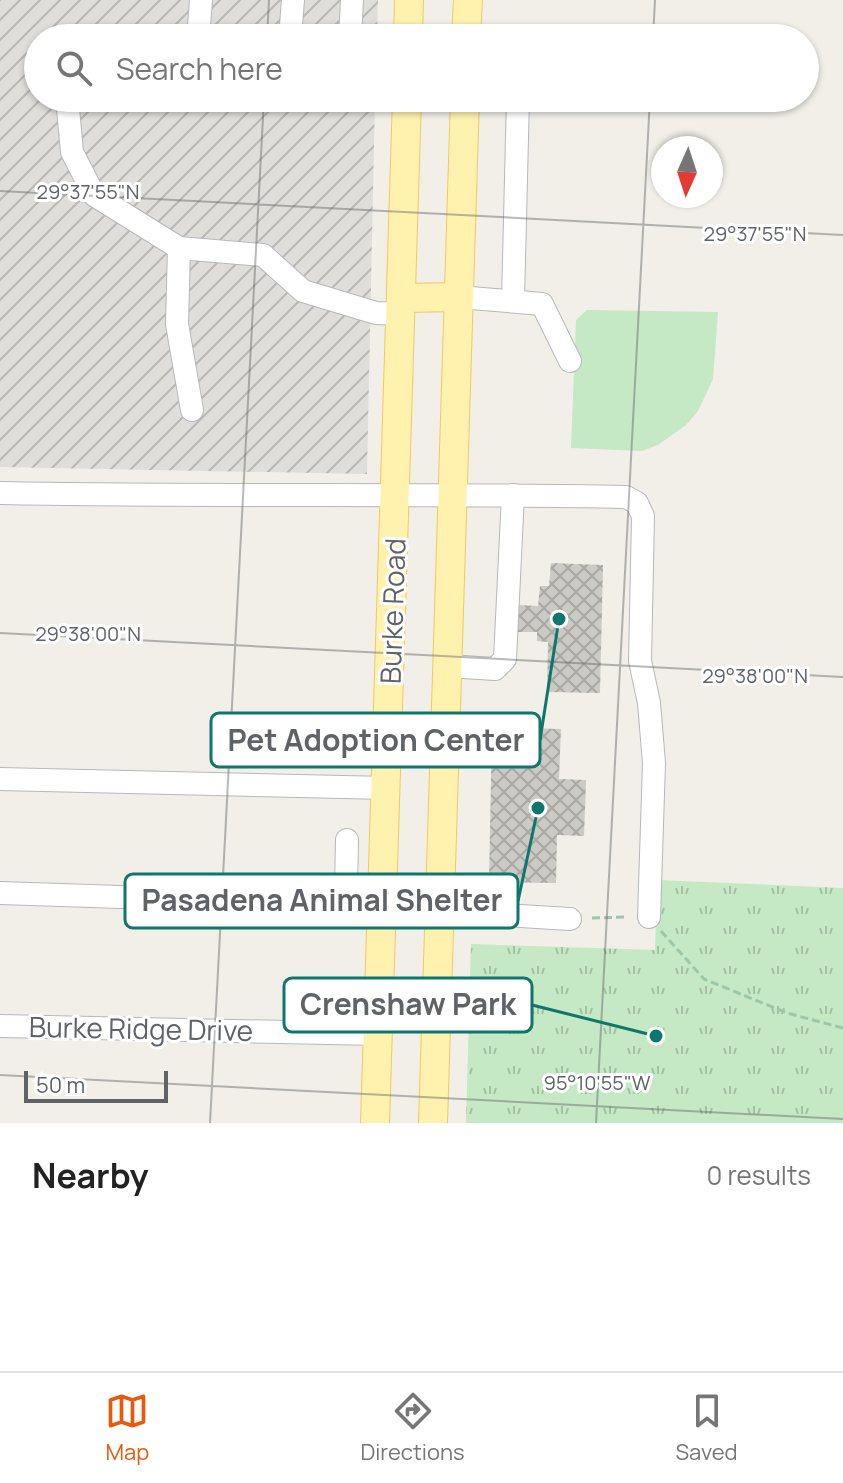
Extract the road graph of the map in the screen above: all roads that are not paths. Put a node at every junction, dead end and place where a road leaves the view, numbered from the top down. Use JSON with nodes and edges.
{"nodes":[{"id":1,"x":201,"y":0,"type":"edge"},
{"id":2,"x":293,"y":0,"type":"edge"},
{"id":3,"x":352,"y":0,"type":"edge"},
{"id":4,"x":409,"y":0,"type":"edge"},
{"id":5,"x":468,"y":0,"type":"edge"},
{"id":6,"x":199,"y":24,"type":"edge"},
{"id":7,"x":291,"y":24,"type":"edge"},
{"id":8,"x":351,"y":24,"type":"edge"},
{"id":9,"x":408,"y":24,"type":"edge"},
{"id":10,"x":467,"y":24,"type":"edge"},
{"id":11,"x":68,"y":112,"type":"edge"},
{"id":12,"x":407,"y":112,"type":"edge"},
{"id":13,"x":465,"y":112,"type":"edge"},
{"id":14,"x":518,"y":112,"type":"edge"},
{"id":15,"x":179,"y":248,"type":"junction"},
{"id":16,"x":459,"y":297,"type":"junction"},
{"id":17,"x":513,"y":300,"type":"junction"},
{"id":18,"x":402,"y":306,"type":"junction"},
{"id":19,"x":570,"y":361,"type":"dead end"},
{"id":20,"x":192,"y":410,"type":"dead end"},
{"id":21,"x":0,"y":493,"type":"edge"},
{"id":22,"x":453,"y":494,"type":"junction"},
{"id":23,"x":396,"y":495,"type":"junction"},
{"id":24,"x":513,"y":495,"type":"junction"},
{"id":25,"x":448,"y":666,"type":"junction"},
{"id":26,"x":0,"y":779,"type":"edge"},
{"id":27,"x":387,"y":788,"type":"junction"},
{"id":28,"x":347,"y":840,"type":"dead end"},
{"id":29,"x":346,"y":888,"type":"junction"},
{"id":30,"x":0,"y":893,"type":"edge"},
{"id":31,"x":384,"y":909,"type":"junction"},
{"id":32,"x":440,"y":911,"type":"junction"},
{"id":33,"x":649,"y":917,"type":"road end"},
{"id":34,"x":570,"y":919,"type":"road end"},
{"id":35,"x":0,"y":1026,"type":"edge"},
{"id":36,"x":378,"y":1034,"type":"junction"},
{"id":37,"x":375,"y":1123,"type":"edge"},
{"id":38,"x":433,"y":1123,"type":"edge"}],
"edges":[{"from":1,"to":6,"type":"street"},
{"from":2,"to":7,"type":"street"},
{"from":3,"to":8,"type":"street"},
{"from":4,"to":9,"type":"main road"},
{"from":5,"to":10,"type":"main road"},
{"from":11,"to":15,"type":"street"},
{"from":12,"to":18,"type":"main road","name":"Burke Road"},
{"from":13,"to":16,"type":"main road","name":"Burke Road"},
{"from":14,"to":17,"type":"street"},
{"from":15,"to":18,"type":"street"},
{"from":15,"to":20,"type":"street"},
{"from":16,"to":17,"type":"street"},
{"from":16,"to":18,"type":"main road"},
{"from":16,"to":22,"type":"main road","name":"Burke Road"},
{"from":17,"to":19,"type":"street"},
{"from":18,"to":23,"type":"main road","name":"Burke Road"},
{"from":21,"to":23,"type":"street"},
{"from":22,"to":23,"type":"street"},
{"from":22,"to":24,"type":"street"},
{"from":22,"to":25,"type":"main road","name":"Burke Road"},
{"from":23,"to":27,"type":"main road","name":"Burke Road"},
{"from":24,"to":25,"type":"street"},
{"from":24,"to":33,"type":"street"},
{"from":25,"to":32,"type":"main road","name":"Burke Road"},
{"from":26,"to":27,"type":"street"},
{"from":27,"to":31,"type":"main road","name":"Burke Road"},
{"from":28,"to":29,"type":"street"},
{"from":29,"to":30,"type":"street"},
{"from":29,"to":31,"type":"street"},
{"from":31,"to":32,"type":"main road"},
{"from":31,"to":36,"type":"main road","name":"Burke Road"},
{"from":32,"to":34,"type":"street"},
{"from":32,"to":38,"type":"main road","name":"Burke Road"},
{"from":35,"to":36,"type":"street","name":"Burke Ridge Drive"},
{"from":36,"to":37,"type":"main road","name":"Burke Road"}]}
